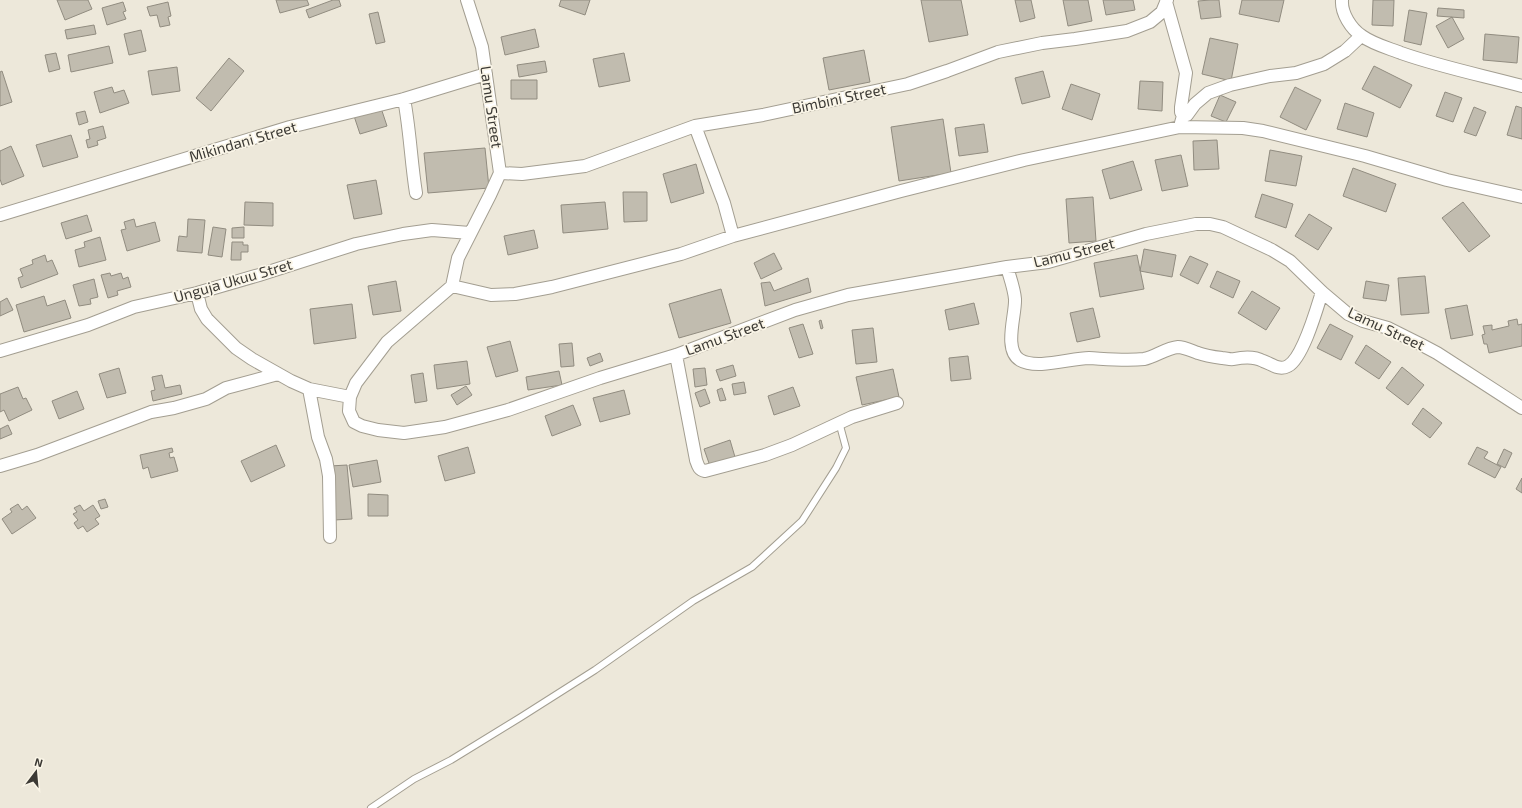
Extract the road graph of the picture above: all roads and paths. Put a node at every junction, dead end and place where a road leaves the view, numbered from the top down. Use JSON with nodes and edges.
{"nodes":[{"id":1,"x":467,"y":0,"type":"edge"},
{"id":2,"x":1342,"y":0,"type":"edge"},
{"id":3,"x":1166,"y":1,"type":"edge"},
{"id":4,"x":1361,"y":36,"type":"junction"},
{"id":5,"x":486,"y":74,"type":"junction"},
{"id":6,"x":1522,"y":86,"type":"edge"},
{"id":7,"x":404,"y":99,"type":"junction"},
{"id":8,"x":1181,"y":121,"type":"junction"},
{"id":9,"x":695,"y":126,"type":"junction"},
{"id":10,"x":500,"y":173,"type":"junction"},
{"id":11,"x":416,"y":193,"type":"dead end"},
{"id":12,"x":1522,"y":197,"type":"edge"},
{"id":13,"x":0,"y":215,"type":"edge"},
{"id":14,"x":470,"y":233,"type":"junction"},
{"id":15,"x":733,"y":236,"type":"junction"},
{"id":16,"x":1007,"y":267,"type":"junction"},
{"id":17,"x":452,"y":286,"type":"junction"},
{"id":18,"x":1322,"y":292,"type":"junction"},
{"id":19,"x":197,"y":293,"type":"junction"},
{"id":20,"x":0,"y":351,"type":"edge"},
{"id":21,"x":676,"y":355,"type":"junction"},
{"id":22,"x":278,"y":374,"type":"junction"},
{"id":23,"x":310,"y":389,"type":"junction"},
{"id":24,"x":350,"y":397,"type":"junction"},
{"id":25,"x":897,"y":402,"type":"dead end"},
{"id":26,"x":1522,"y":408,"type":"edge"},
{"id":27,"x":839,"y":422,"type":"junction"},
{"id":28,"x":0,"y":466,"type":"edge"},
{"id":29,"x":330,"y":537,"type":"dead end"},
{"id":30,"x":371,"y":808,"type":"edge"}],
"edges":[{"from":1,"to":5,"type":"street","name":"Lamu Street"},
{"from":2,"to":4,"type":"street"},
{"from":3,"to":8,"type":"street"},
{"from":3,"to":9,"type":"street","name":"Bimbini Street"},
{"from":4,"to":6,"type":"street"},
{"from":4,"to":8,"type":"street"},
{"from":5,"to":7,"type":"street","name":"Mikindani Street"},
{"from":5,"to":10,"type":"street","name":"Lamu Street"},
{"from":7,"to":11,"type":"street"},
{"from":7,"to":13,"type":"street","name":"Mikindani Street"},
{"from":8,"to":12,"type":"street"},
{"from":8,"to":15,"type":"street"},
{"from":9,"to":10,"type":"street","name":"Bimbini Street"},
{"from":9,"to":15,"type":"street"},
{"from":10,"to":14,"type":"street"},
{"from":14,"to":17,"type":"street"},
{"from":14,"to":19,"type":"street","name":"Unguja Ukuu Stret"},
{"from":15,"to":17,"type":"street"},
{"from":16,"to":18,"type":"street","name":"Lamu Street"},
{"from":16,"to":18,"type":"street"},
{"from":16,"to":21,"type":"street","name":"Lamu Street"},
{"from":17,"to":24,"type":"street"},
{"from":18,"to":26,"type":"street","name":"Lamu Street"},
{"from":19,"to":20,"type":"street","name":"Unguja Ukuu Stret"},
{"from":19,"to":22,"type":"street"},
{"from":21,"to":24,"type":"street","name":"Lamu Street"},
{"from":21,"to":27,"type":"street"},
{"from":22,"to":23,"type":"street"},
{"from":22,"to":28,"type":"street"},
{"from":23,"to":24,"type":"street"},
{"from":23,"to":29,"type":"street"},
{"from":25,"to":27,"type":"street"},
{"from":27,"to":30,"type":"lane"}]}
